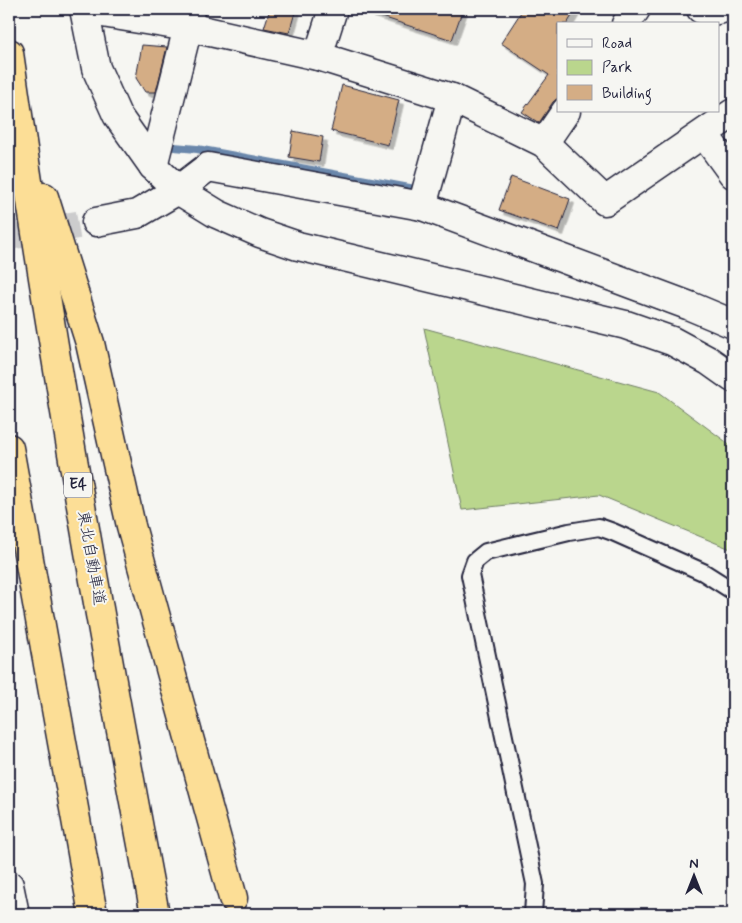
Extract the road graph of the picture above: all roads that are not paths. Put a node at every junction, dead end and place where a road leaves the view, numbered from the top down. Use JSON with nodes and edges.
{"nodes":[{"id":1,"x":332,"y":9,"type":"edge"},
{"id":2,"x":636,"y":9,"type":"edge"},
{"id":3,"x":701,"y":9,"type":"edge"},
{"id":4,"x":722,"y":9,"type":"edge"},
{"id":5,"x":730,"y":9,"type":"edge"},
{"id":6,"x":84,"y":10,"type":"edge"},
{"id":7,"x":733,"y":13,"type":"edge"},
{"id":8,"x":189,"y":18,"type":"edge"},
{"id":9,"x":627,"y":22,"type":"edge"},
{"id":10,"x":9,"y":53,"type":"edge"},
{"id":11,"x":318,"y":56,"type":"junction"},
{"id":12,"x":452,"y":98,"type":"junction"},
{"id":13,"x":16,"y":104,"type":"junction"},
{"id":14,"x":565,"y":112,"type":"edge"},
{"id":15,"x":733,"y":113,"type":"edge"},
{"id":16,"x":704,"y":134,"type":"junction"},
{"id":17,"x":544,"y":143,"type":"junction"},
{"id":18,"x":153,"y":166,"type":"junction"},
{"id":19,"x":733,"y":174,"type":"edge"},
{"id":20,"x":178,"y":190,"type":"junction"},
{"id":21,"x":422,"y":206,"type":"junction"},
{"id":22,"x":96,"y":222,"type":"tunnel mouth"},
{"id":23,"x":733,"y":324,"type":"edge"},
{"id":24,"x":733,"y":378,"type":"edge"},
{"id":25,"x":9,"y":448,"type":"edge"},
{"id":26,"x":733,"y":591,"type":"edge"},
{"id":27,"x":9,"y":885,"type":"edge"},
{"id":28,"x":236,"y":909,"type":"edge"},
{"id":29,"x":14,"y":914,"type":"edge"},
{"id":30,"x":94,"y":914,"type":"edge"},
{"id":31,"x":155,"y":914,"type":"edge"},
{"id":32,"x":533,"y":914,"type":"edge"}],
"edges":[{"from":1,"to":11,"type":"street"},
{"from":2,"to":9,"type":"street"},
{"from":3,"to":4,"type":"street"},
{"from":5,"to":7,"type":"street"},
{"from":6,"to":8,"type":"street"},
{"from":6,"to":18,"type":"street"},
{"from":8,"to":11,"type":"street"},
{"from":8,"to":18,"type":"street"},
{"from":10,"to":13,"type":"highway","name":"東北自動車道","number":"E4"},
{"from":11,"to":12,"type":"street"},
{"from":12,"to":17,"type":"street"},
{"from":12,"to":21,"type":"street"},
{"from":13,"to":28,"type":"highway"},
{"from":13,"to":31,"type":"highway","name":"東北自動車道","number":"E4"},
{"from":14,"to":17,"type":"street"},
{"from":15,"to":16,"type":"street"},
{"from":16,"to":17,"type":"street"},
{"from":16,"to":19,"type":"street"},
{"from":18,"to":20,"type":"street"},
{"from":20,"to":21,"type":"street"},
{"from":20,"to":22,"type":"street"},
{"from":20,"to":24,"type":"street"},
{"from":21,"to":23,"type":"street"},
{"from":25,"to":30,"type":"highway"},
{"from":26,"to":32,"type":"lane"},
{"from":27,"to":29,"type":"street"}]}
